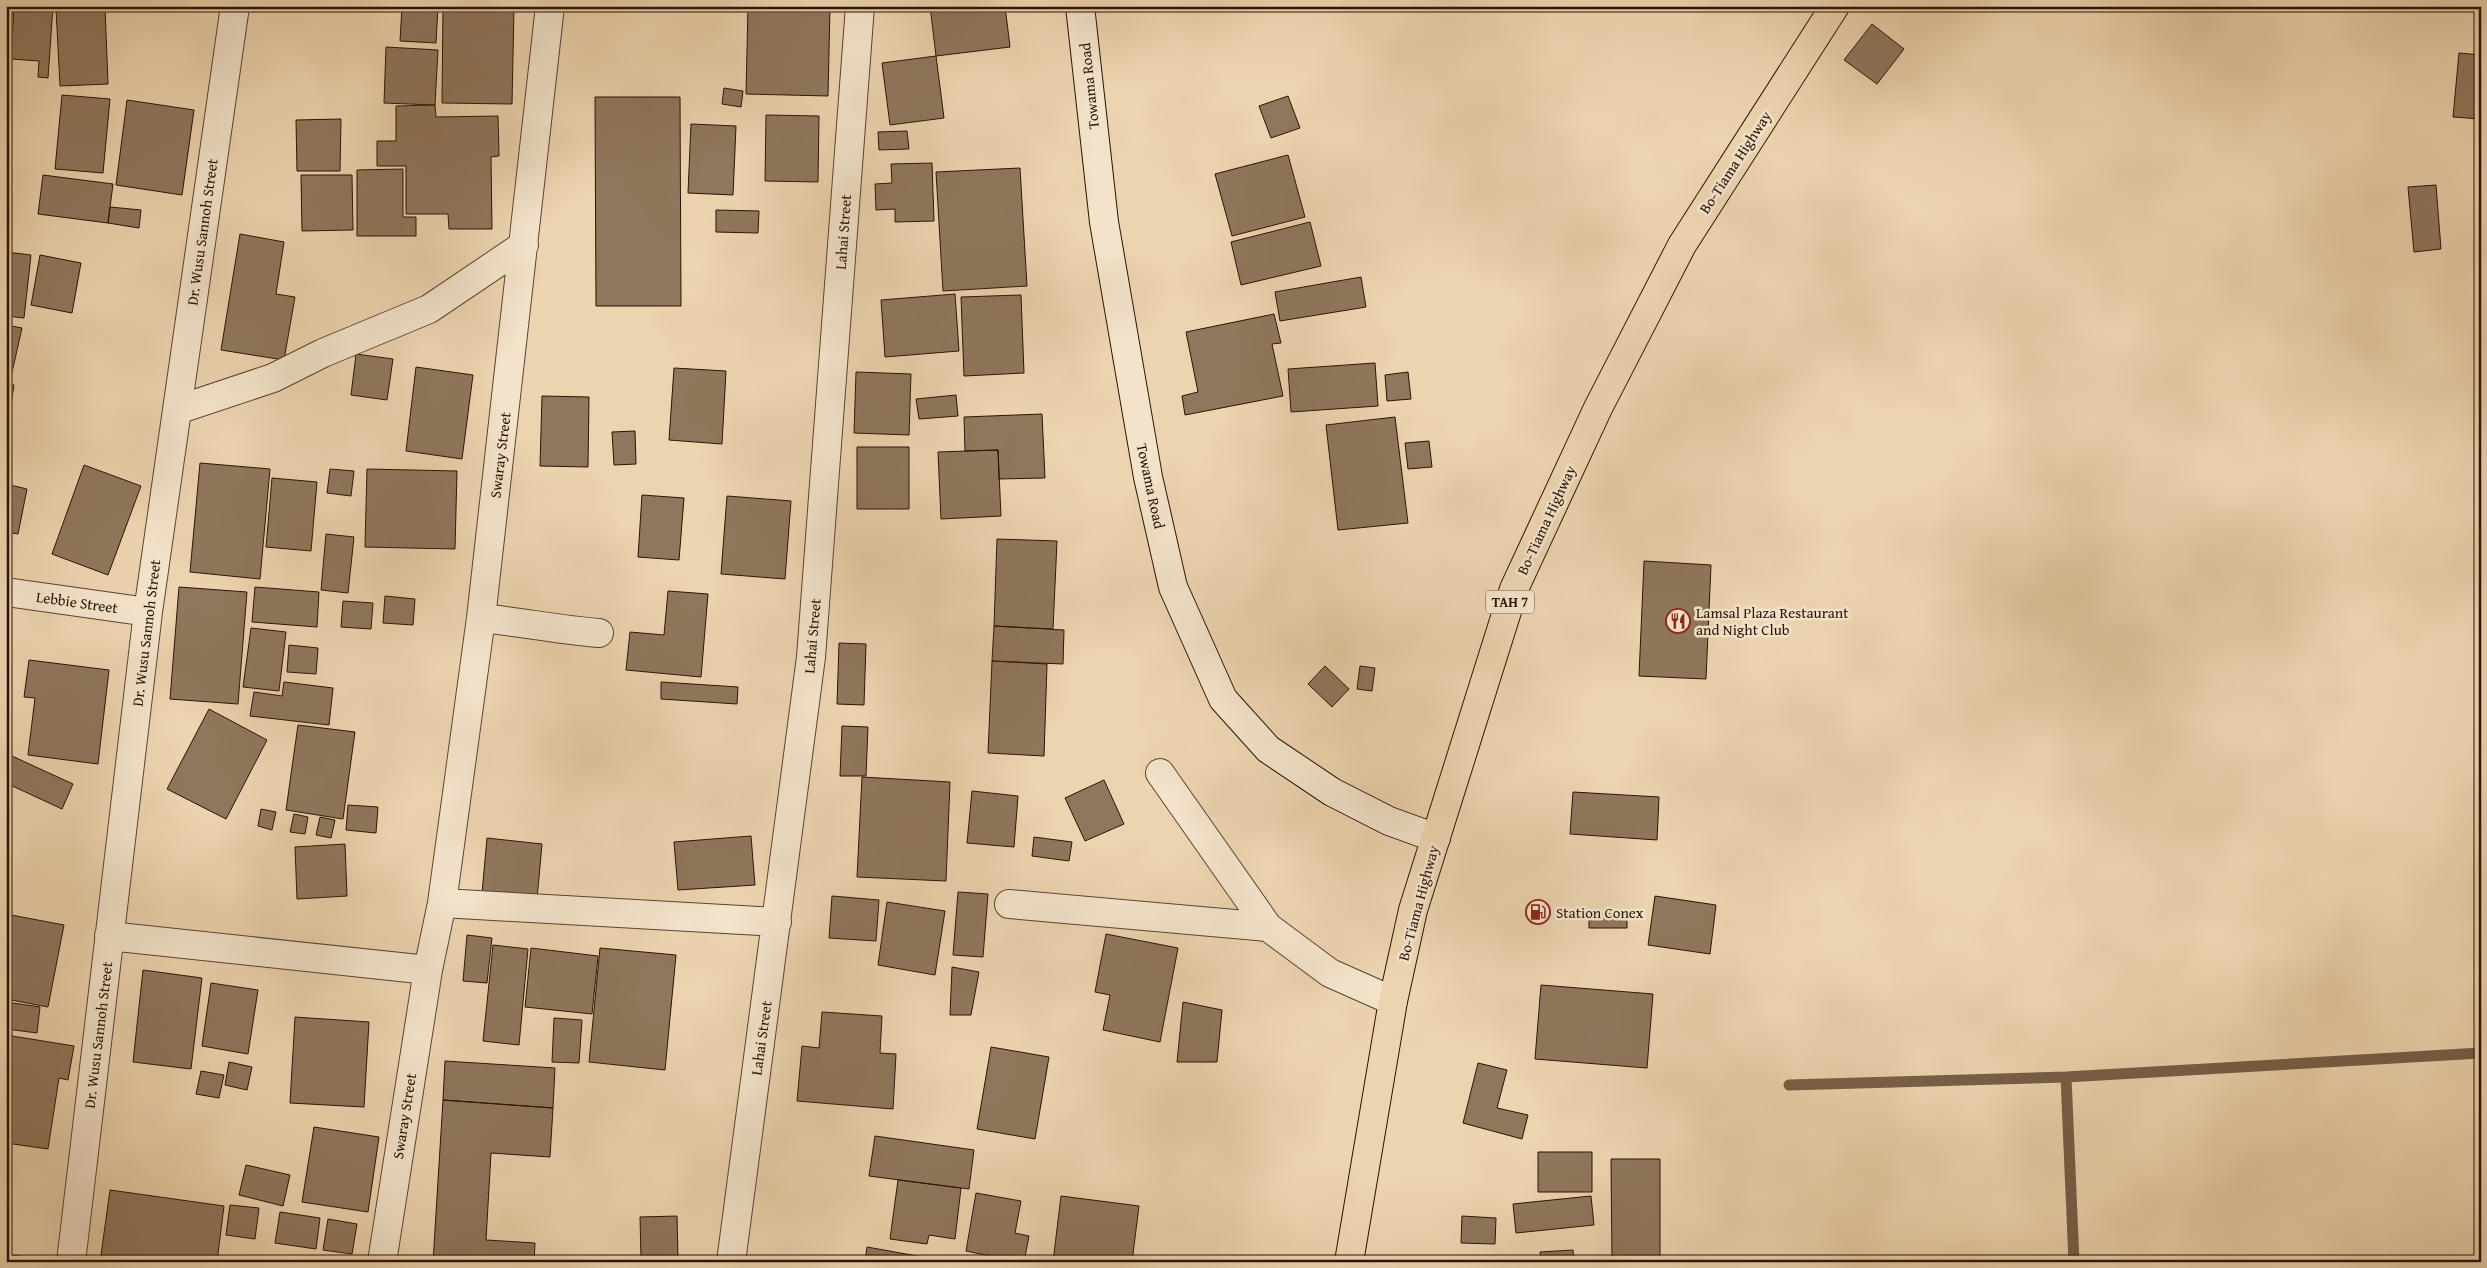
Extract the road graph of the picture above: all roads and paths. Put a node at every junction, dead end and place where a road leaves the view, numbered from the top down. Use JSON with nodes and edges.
{"nodes":[{"id":1,"x":235,"y":6,"type":"edge"},
{"id":2,"x":550,"y":6,"type":"edge"},
{"id":3,"x":860,"y":6,"type":"edge"},
{"id":4,"x":1080,"y":6,"type":"edge"},
{"id":5,"x":1835,"y":6,"type":"edge"},
{"id":6,"x":524,"y":244,"type":"junction"},
{"id":7,"x":176,"y":410,"type":"junction"},
{"id":8,"x":6,"y":592,"type":"edge"},
{"id":9,"x":148,"y":612,"type":"junction"},
{"id":10,"x":481,"y":618,"type":"junction"},
{"id":11,"x":599,"y":633,"type":"dead end"},
{"id":12,"x":1160,"y":773,"type":"dead end"},
{"id":13,"x":1436,"y":838,"type":"junction"},
{"id":14,"x":442,"y":904,"type":"junction"},
{"id":15,"x":1009,"y":904,"type":"dead end"},
{"id":16,"x":777,"y":922,"type":"junction"},
{"id":17,"x":1268,"y":927,"type":"junction"},
{"id":18,"x":109,"y":936,"type":"junction"},
{"id":19,"x":428,"y":970,"type":"junction"},
{"id":20,"x":1393,"y":1001,"type":"junction"},
{"id":21,"x":71,"y":1262,"type":"edge"},
{"id":22,"x":382,"y":1262,"type":"edge"},
{"id":23,"x":731,"y":1262,"type":"edge"},
{"id":24,"x":1349,"y":1262,"type":"edge"}],
"edges":[{"from":1,"to":7,"type":"street","name":"Dr. Wusu Sannoh Street"},
{"from":2,"to":6,"type":"street","name":"Swaray Street"},
{"from":3,"to":16,"type":"street","name":"Lahai Street"},
{"from":4,"to":13,"type":"street","name":"Towama Road"},
{"from":5,"to":13,"type":"highway","name":"Bo-Tiama Highway","number":"TAH 7"},
{"from":6,"to":7,"type":"street"},
{"from":6,"to":10,"type":"street","name":"Swaray Street"},
{"from":7,"to":9,"type":"street","name":"Dr. Wusu Sannoh Street"},
{"from":8,"to":9,"type":"street","name":"Lebbie Street"},
{"from":9,"to":18,"type":"street","name":"Dr. Wusu Sannoh Street"},
{"from":10,"to":11,"type":"street"},
{"from":10,"to":14,"type":"street","name":"Swaray Street"},
{"from":12,"to":17,"type":"street"},
{"from":13,"to":20,"type":"highway","name":"Bo-Tiama Highway","number":"TAH 7"},
{"from":14,"to":16,"type":"street"},
{"from":14,"to":19,"type":"street","name":"Swaray Street"},
{"from":15,"to":17,"type":"street"},
{"from":16,"to":23,"type":"street","name":"Lahai Street"},
{"from":17,"to":20,"type":"street"},
{"from":18,"to":19,"type":"street"},
{"from":18,"to":21,"type":"street","name":"Dr. Wusu Sannoh Street"},
{"from":19,"to":22,"type":"street","name":"Swaray Street"},
{"from":20,"to":24,"type":"highway","name":"Bo-Tiama Highway","number":"TAH 7"}]}
